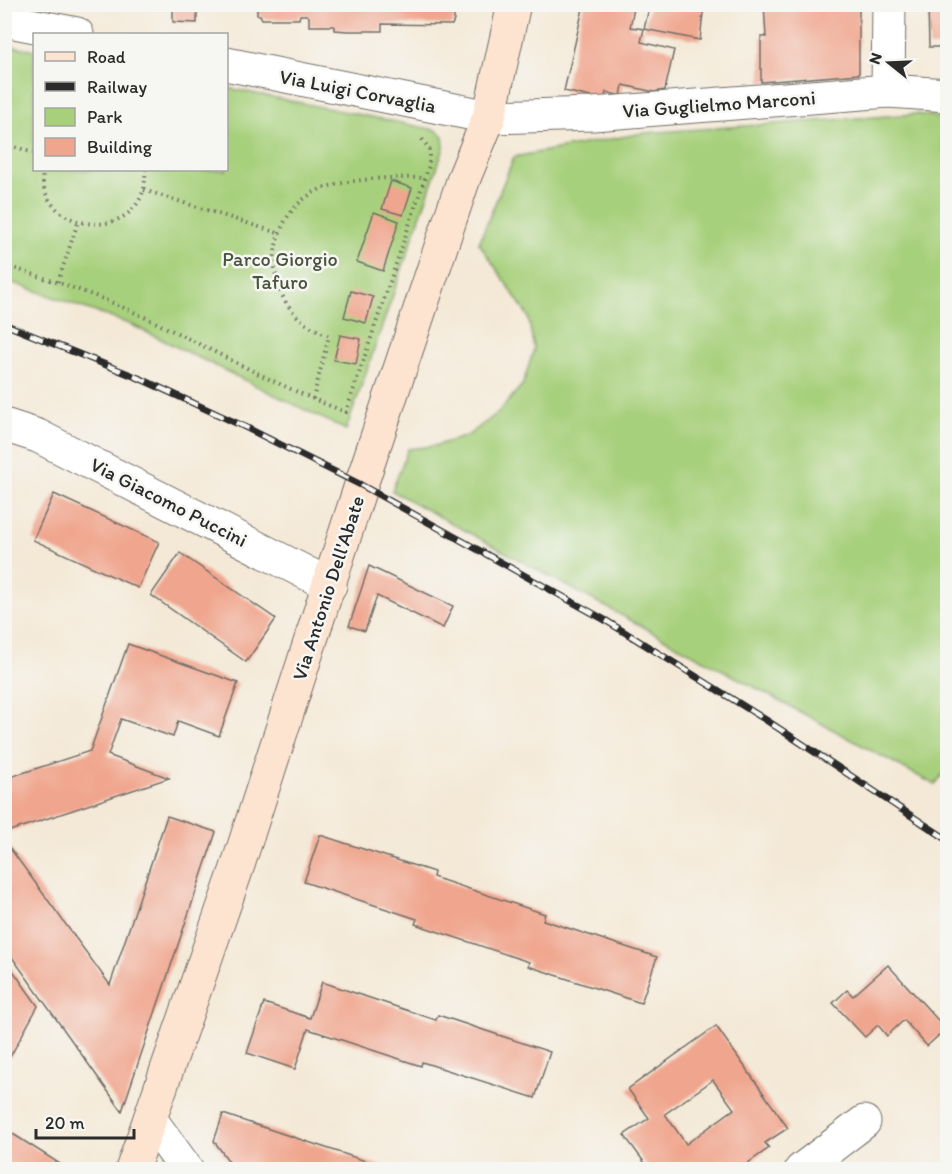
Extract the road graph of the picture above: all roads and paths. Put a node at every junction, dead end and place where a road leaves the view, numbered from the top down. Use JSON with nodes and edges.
{"nodes":[{"id":1,"x":514,"y":4,"type":"edge"},
{"id":2,"x":889,"y":4,"type":"edge"},
{"id":3,"x":4,"y":20,"type":"edge"},
{"id":4,"x":72,"y":33,"type":"edge"},
{"id":5,"x":228,"y":64,"type":"edge"},
{"id":6,"x":888,"y":91,"type":"junction"},
{"id":7,"x":948,"y":95,"type":"edge"},
{"id":8,"x":489,"y":117,"type":"junction"},
{"id":9,"x":4,"y":143,"type":"edge"},
{"id":10,"x":33,"y":153,"type":"edge"},
{"id":11,"x":429,"y":166,"type":"dead end"},
{"id":12,"x":44,"y":171,"type":"edge"},
{"id":13,"x":146,"y":171,"type":"edge"},
{"id":14,"x":424,"y":178,"type":"junction"},
{"id":15,"x":144,"y":190,"type":"junction"},
{"id":16,"x":78,"y":222,"type":"junction"},
{"id":17,"x":278,"y":233,"type":"junction"},
{"id":18,"x":4,"y":265,"type":"edge"},
{"id":19,"x":58,"y":282,"type":"junction"},
{"id":20,"x":313,"y":399,"type":"junction"},
{"id":21,"x":4,"y":425,"type":"edge"},
{"id":22,"x":330,"y":585,"type":"junction"},
{"id":23,"x":150,"y":1119,"type":"junction"},
{"id":24,"x":864,"y":1122,"type":"dead end"},
{"id":25,"x":132,"y":1170,"type":"edge"},
{"id":26,"x":187,"y":1170,"type":"edge"},
{"id":27,"x":801,"y":1170,"type":"edge"}],
"edges":[{"from":1,"to":8,"type":"main road","name":"Via Antonio Dell'Abate"},
{"from":2,"to":6,"type":"street"},
{"from":3,"to":4,"type":"street"},
{"from":5,"to":8,"type":"street","name":"Via Luigi Corvaglia"},
{"from":6,"to":7,"type":"street","name":"Via Guglielmo Marconi"},
{"from":6,"to":8,"type":"street","name":"Via Guglielmo Marconi"},
{"from":8,"to":22,"type":"main road","name":"Via Antonio Dell'Abate"},
{"from":9,"to":10,"type":"path"},
{"from":11,"to":14,"type":"path"},
{"from":12,"to":16,"type":"path"},
{"from":13,"to":15,"type":"path"},
{"from":14,"to":17,"type":"path"},
{"from":14,"to":20,"type":"path"},
{"from":15,"to":16,"type":"path"},
{"from":15,"to":17,"type":"path"},
{"from":16,"to":19,"type":"path"},
{"from":17,"to":20,"type":"path"},
{"from":18,"to":19,"type":"path"},
{"from":19,"to":20,"type":"path"},
{"from":21,"to":22,"type":"street","name":"Via Giacomo Puccini"},
{"from":22,"to":23,"type":"main road","name":"Via Antonio Dell'Abate"},
{"from":23,"to":25,"type":"main road","name":"Via Antonio Dell'Abate"},
{"from":23,"to":26,"type":"street"},
{"from":24,"to":27,"type":"street"}]}
